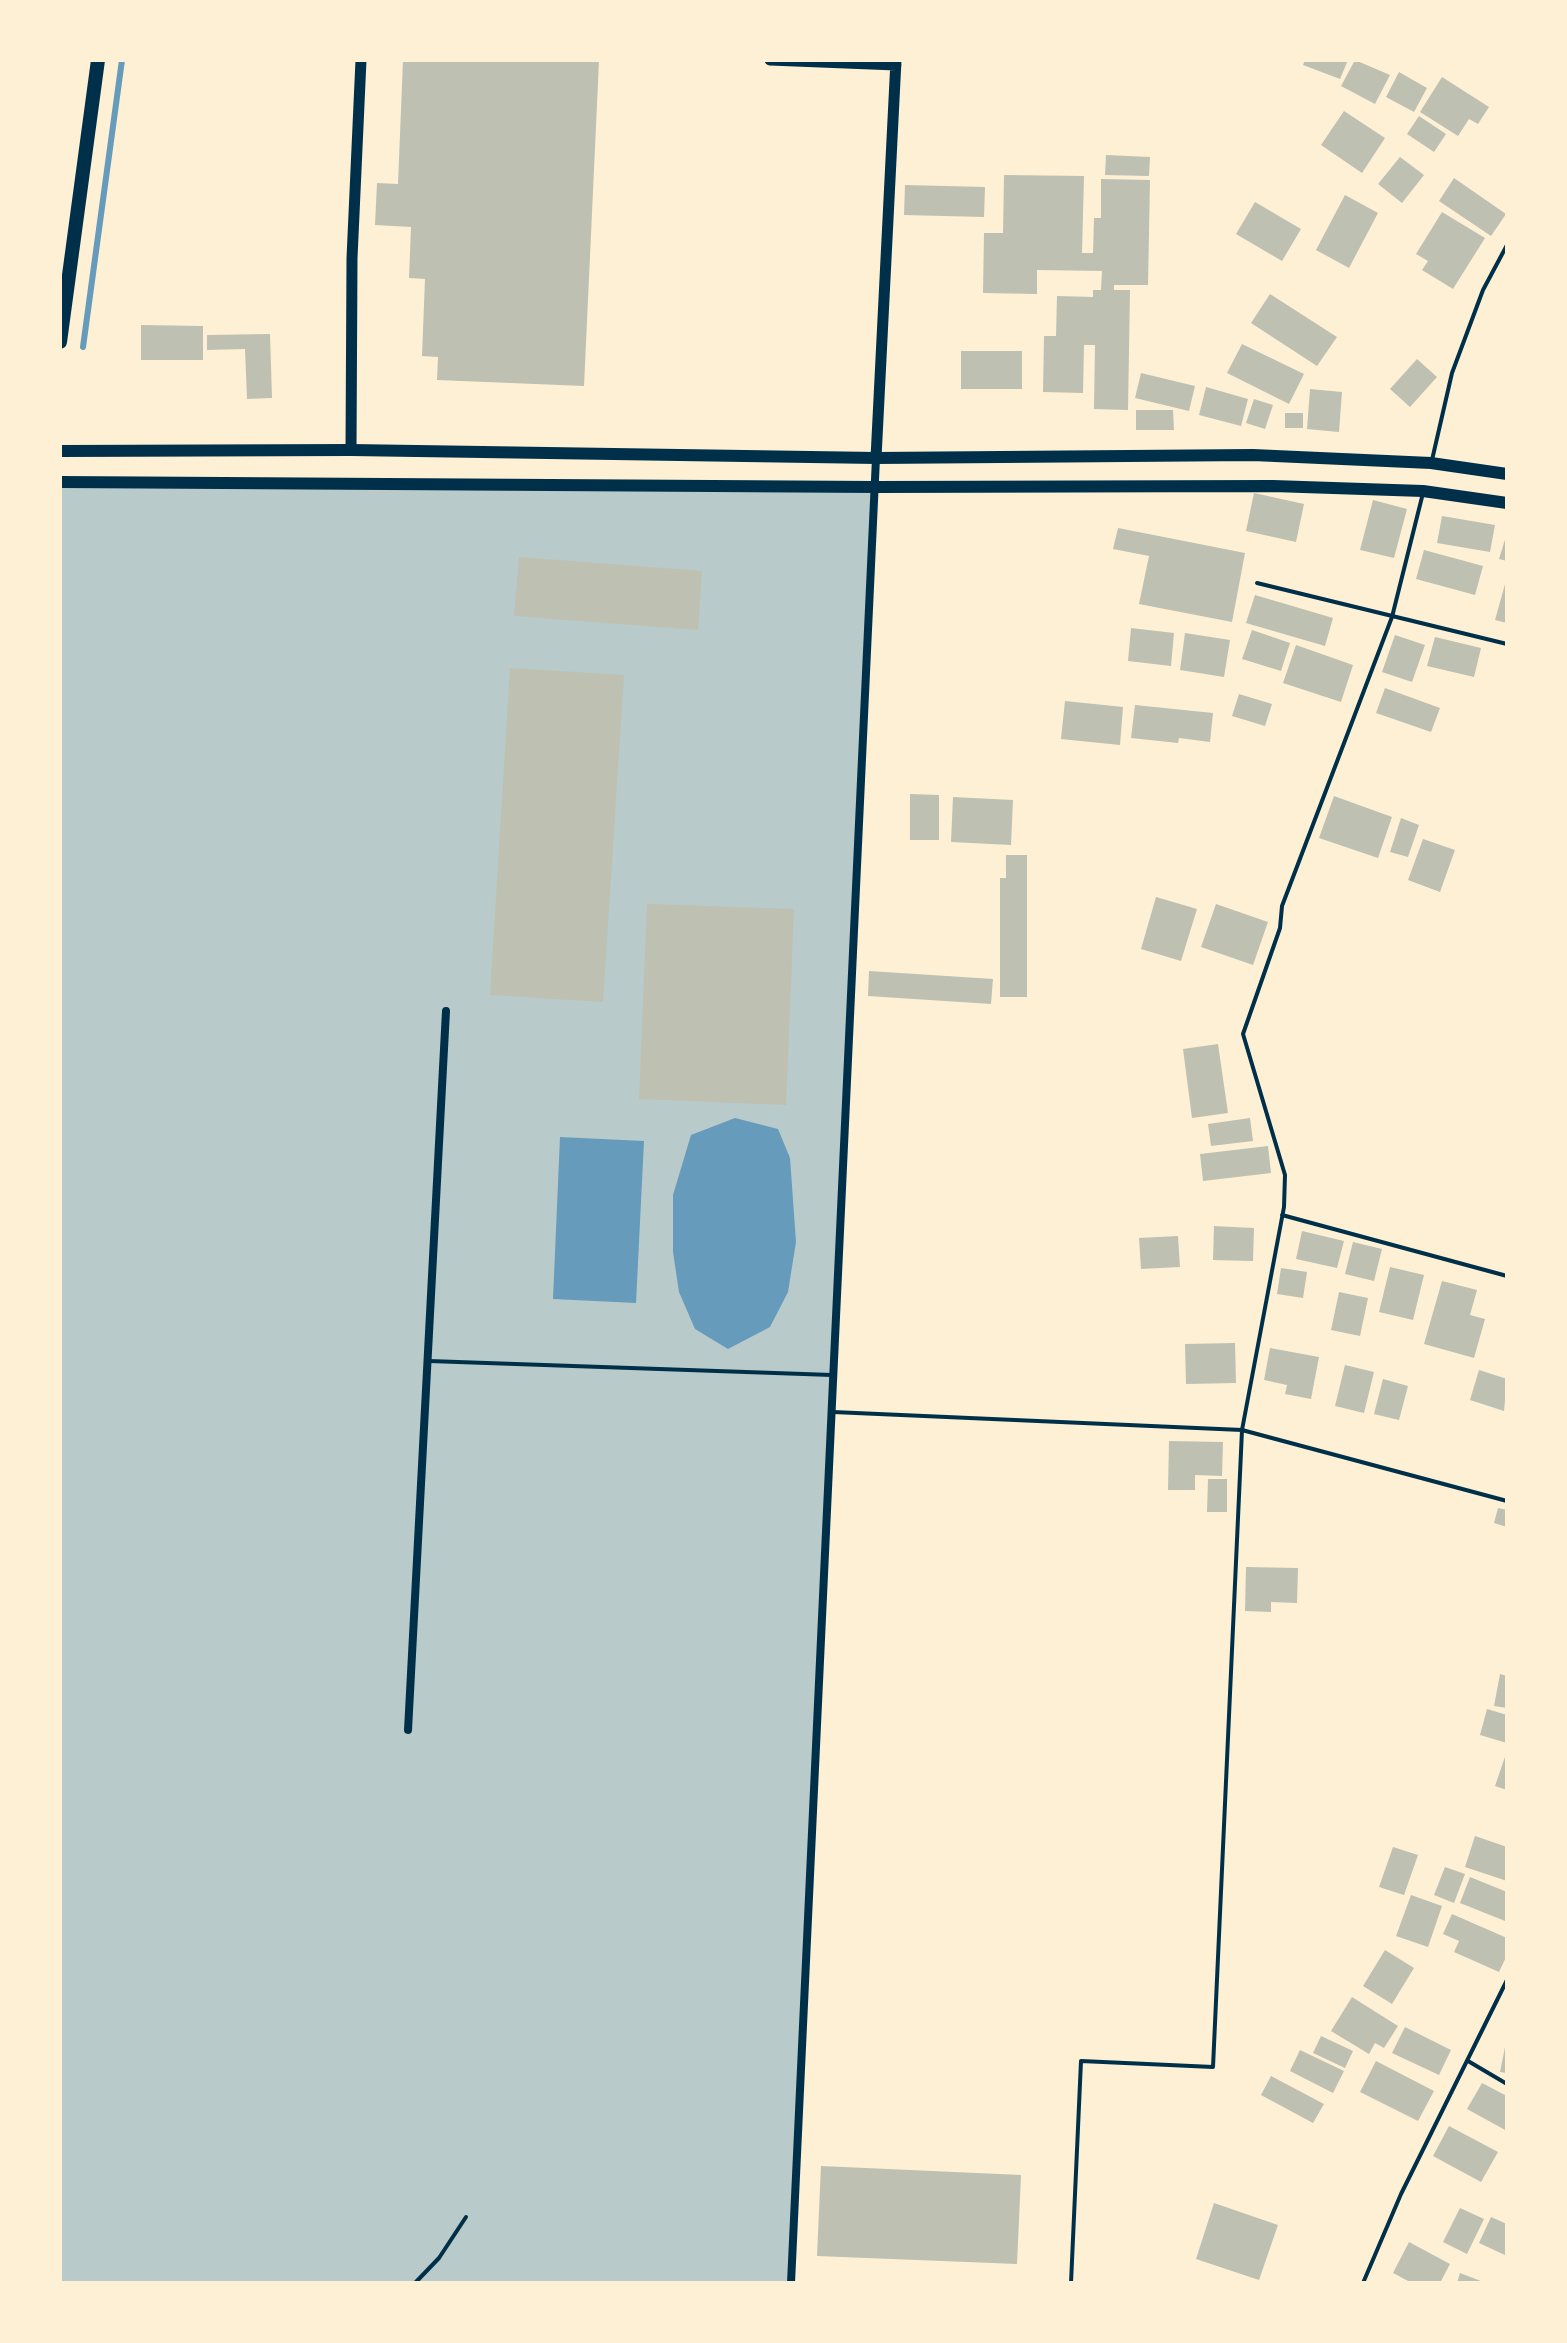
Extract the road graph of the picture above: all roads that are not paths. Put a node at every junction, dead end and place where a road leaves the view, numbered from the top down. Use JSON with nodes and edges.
{"nodes":[{"id":1,"x":98,"y":60,"type":"edge"},
{"id":2,"x":361,"y":60,"type":"edge"},
{"id":3,"x":770,"y":60,"type":"edge"},
{"id":4,"x":896,"y":63,"type":"edge"},
{"id":5,"x":1507,"y":245,"type":"edge"},
{"id":6,"x":60,"y":342,"type":"edge"},
{"id":7,"x":351,"y":450,"type":"junction"},
{"id":8,"x":60,"y":451,"type":"edge"},
{"id":9,"x":876,"y":458,"type":"junction"},
{"id":10,"x":1431,"y":463,"type":"junction"},
{"id":11,"x":1507,"y":474,"type":"edge"},
{"id":12,"x":60,"y":482,"type":"edge"},
{"id":13,"x":875,"y":487,"type":"junction"},
{"id":14,"x":1423,"y":491,"type":"junction"},
{"id":15,"x":1507,"y":503,"type":"edge"},
{"id":16,"x":1257,"y":583,"type":"dead end"},
{"id":17,"x":1392,"y":617,"type":"junction"},
{"id":18,"x":1507,"y":644,"type":"edge"},
{"id":19,"x":446,"y":1011,"type":"dead end"},
{"id":20,"x":1282,"y":1215,"type":"junction"},
{"id":21,"x":1507,"y":1276,"type":"edge"},
{"id":22,"x":428,"y":1360,"type":"junction"},
{"id":23,"x":835,"y":1375,"type":"junction"},
{"id":24,"x":833,"y":1412,"type":"junction"},
{"id":25,"x":1242,"y":1430,"type":"junction"},
{"id":26,"x":1507,"y":1501,"type":"edge"},
{"id":27,"x":408,"y":1730,"type":"dead end"},
{"id":28,"x":1507,"y":1980,"type":"edge"},
{"id":29,"x":1468,"y":2061,"type":"junction"},
{"id":30,"x":1507,"y":2084,"type":"edge"},
{"id":31,"x":466,"y":2217,"type":"dead end"},
{"id":32,"x":415,"y":2283,"type":"edge"},
{"id":33,"x":791,"y":2283,"type":"edge"},
{"id":34,"x":1071,"y":2283,"type":"edge"},
{"id":35,"x":1363,"y":2283,"type":"edge"}],
"edges":[{"from":1,"to":6,"type":"main road"},
{"from":2,"to":7,"type":"street"},
{"from":3,"to":4,"type":"street"},
{"from":4,"to":9,"type":"street"},
{"from":5,"to":10,"type":"lane"},
{"from":7,"to":8,"type":"main road"},
{"from":7,"to":9,"type":"main road"},
{"from":9,"to":10,"type":"main road"},
{"from":9,"to":13,"type":"street"},
{"from":10,"to":11,"type":"main road"},
{"from":12,"to":13,"type":"main road"},
{"from":13,"to":14,"type":"main road"},
{"from":13,"to":23,"type":"street"},
{"from":14,"to":15,"type":"main road"},
{"from":14,"to":17,"type":"lane"},
{"from":16,"to":17,"type":"lane"},
{"from":17,"to":18,"type":"lane"},
{"from":17,"to":20,"type":"lane"},
{"from":19,"to":22,"type":"street"},
{"from":20,"to":21,"type":"lane"},
{"from":20,"to":25,"type":"lane"},
{"from":22,"to":23,"type":"lane"},
{"from":22,"to":27,"type":"street"},
{"from":23,"to":24,"type":"street"},
{"from":24,"to":25,"type":"lane"},
{"from":24,"to":33,"type":"street"},
{"from":25,"to":26,"type":"lane"},
{"from":25,"to":34,"type":"lane"},
{"from":28,"to":29,"type":"lane"},
{"from":29,"to":30,"type":"lane"},
{"from":29,"to":35,"type":"lane"},
{"from":31,"to":32,"type":"lane"}]}
